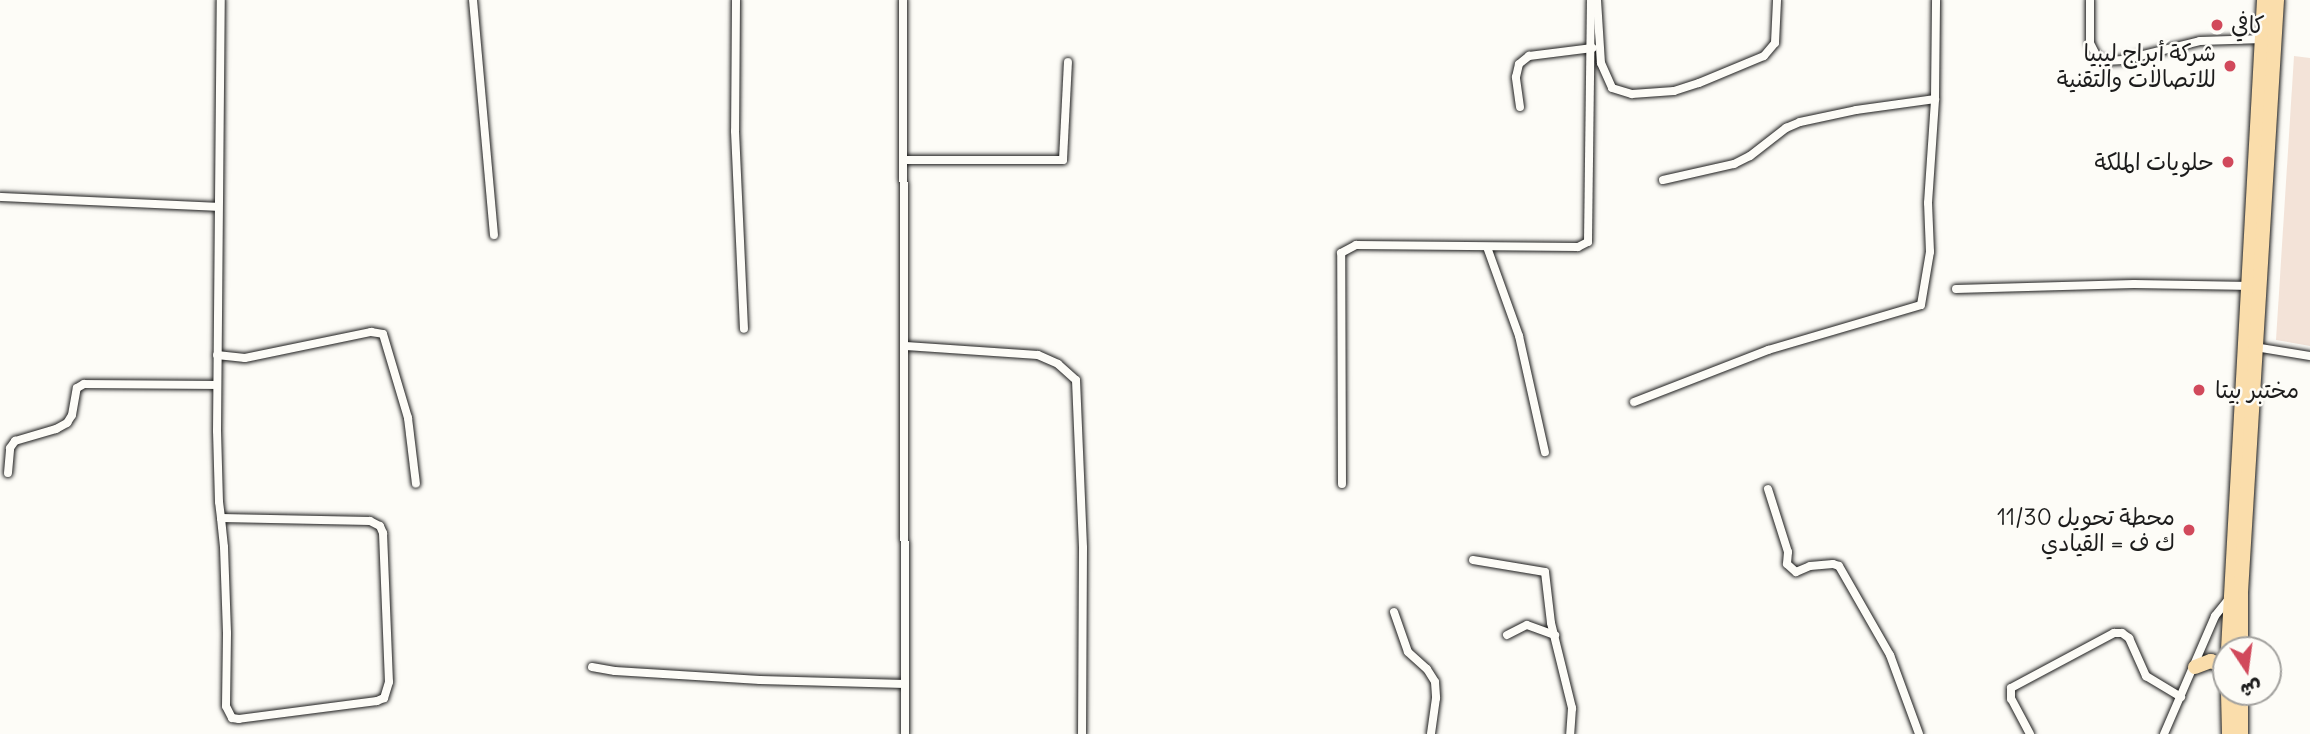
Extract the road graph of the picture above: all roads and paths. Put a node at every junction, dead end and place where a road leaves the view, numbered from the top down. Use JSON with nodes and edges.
{"nodes":[{"id":1,"x":221,"y":0,"type":"edge"},
{"id":2,"x":473,"y":0,"type":"edge"},
{"id":3,"x":736,"y":0,"type":"edge"},
{"id":4,"x":903,"y":0,"type":"edge"},
{"id":5,"x":1591,"y":0,"type":"edge"},
{"id":6,"x":1597,"y":0,"type":"edge"},
{"id":7,"x":1777,"y":0,"type":"edge"},
{"id":8,"x":1936,"y":0,"type":"edge"},
{"id":9,"x":2090,"y":0,"type":"edge"},
{"id":10,"x":2264,"y":0,"type":"edge"},
{"id":11,"x":2277,"y":0,"type":"edge"},
{"id":12,"x":2263,"y":39,"type":"junction"},
{"id":13,"x":1593,"y":48,"type":"junction"},
{"id":14,"x":1068,"y":62,"type":"dead end"},
{"id":15,"x":1935,"y":99,"type":"junction"},
{"id":16,"x":1520,"y":107,"type":"dead end"},
{"id":17,"x":905,"y":160,"type":"junction"},
{"id":18,"x":1663,"y":180,"type":"dead end"},
{"id":19,"x":0,"y":197,"type":"edge"},
{"id":20,"x":217,"y":207,"type":"junction"},
{"id":21,"x":494,"y":235,"type":"dead end"},
{"id":22,"x":1487,"y":247,"type":"junction"},
{"id":23,"x":2252,"y":286,"type":"junction"},
{"id":24,"x":1956,"y":289,"type":"dead end"},
{"id":25,"x":744,"y":329,"type":"dead end"},
{"id":26,"x":906,"y":346,"type":"junction"},
{"id":27,"x":2255,"y":347,"type":"junction"},
{"id":28,"x":217,"y":355,"type":"junction"},
{"id":29,"x":2310,"y":356,"type":"edge"},
{"id":30,"x":217,"y":385,"type":"junction"},
{"id":31,"x":1634,"y":402,"type":"dead end"},
{"id":32,"x":1545,"y":453,"type":"dead end"},
{"id":33,"x":8,"y":473,"type":"dead end"},
{"id":34,"x":416,"y":484,"type":"dead end"},
{"id":35,"x":1342,"y":484,"type":"dead end"},
{"id":36,"x":1768,"y":489,"type":"dead end"},
{"id":37,"x":220,"y":518,"type":"junction"},
{"id":38,"x":1473,"y":560,"type":"dead end"},
{"id":39,"x":2235,"y":594,"type":"junction"},
{"id":40,"x":1394,"y":612,"type":"dead end"},
{"id":41,"x":1507,"y":635,"type":"dead end"},
{"id":42,"x":1555,"y":635,"type":"junction"},
{"id":43,"x":2230,"y":636,"type":"edge"},
{"id":44,"x":2240,"y":636,"type":"edge"},
{"id":45,"x":2212,"y":661,"type":"edge"},
{"id":46,"x":592,"y":667,"type":"dead end"},
{"id":47,"x":2195,"y":667,"type":"junction"},
{"id":48,"x":905,"y":684,"type":"junction"},
{"id":49,"x":2181,"y":697,"type":"junction"},
{"id":50,"x":2228,"y":706,"type":"edge"},
{"id":51,"x":2241,"y":706,"type":"edge"},
{"id":52,"x":905,"y":734,"type":"edge"},
{"id":53,"x":1082,"y":734,"type":"edge"},
{"id":54,"x":1431,"y":734,"type":"edge"},
{"id":55,"x":1570,"y":734,"type":"edge"},
{"id":56,"x":1919,"y":734,"type":"edge"},
{"id":57,"x":2030,"y":734,"type":"edge"},
{"id":58,"x":2164,"y":734,"type":"edge"},
{"id":59,"x":2229,"y":734,"type":"edge"},
{"id":60,"x":2241,"y":734,"type":"edge"}],
"edges":[{"from":1,"to":20,"type":"street"},
{"from":2,"to":21,"type":"street"},
{"from":3,"to":25,"type":"street"},
{"from":4,"to":17,"type":"street"},
{"from":5,"to":13,"type":"street"},
{"from":6,"to":7,"type":"street"},
{"from":8,"to":15,"type":"street"},
{"from":9,"to":12,"type":"street"},
{"from":10,"to":12,"type":"highway"},
{"from":11,"to":23,"type":"highway"},
{"from":12,"to":23,"type":"highway"},
{"from":13,"to":16,"type":"street"},
{"from":13,"to":22,"type":"street"},
{"from":14,"to":17,"type":"street"},
{"from":15,"to":18,"type":"street"},
{"from":15,"to":31,"type":"street"},
{"from":17,"to":26,"type":"street"},
{"from":19,"to":20,"type":"street"},
{"from":20,"to":28,"type":"street"},
{"from":22,"to":32,"type":"street"},
{"from":22,"to":35,"type":"street"},
{"from":23,"to":24,"type":"street"},
{"from":23,"to":27,"type":"highway"},
{"from":23,"to":39,"type":"highway"},
{"from":26,"to":48,"type":"street"},
{"from":26,"to":53,"type":"street"},
{"from":27,"to":29,"type":"street"},
{"from":27,"to":39,"type":"highway"},
{"from":28,"to":30,"type":"street"},
{"from":28,"to":34,"type":"street"},
{"from":30,"to":33,"type":"street"},
{"from":30,"to":37,"type":"street"},
{"from":36,"to":56,"type":"street"},
{"from":37,"to":37,"type":"street"},
{"from":38,"to":42,"type":"street"},
{"from":39,"to":43,"type":"highway"},
{"from":39,"to":44,"type":"highway"},
{"from":39,"to":47,"type":"street"},
{"from":40,"to":54,"type":"street"},
{"from":41,"to":42,"type":"street"},
{"from":42,"to":55,"type":"street"},
{"from":45,"to":47,"type":"highway"},
{"from":46,"to":48,"type":"street"},
{"from":47,"to":49,"type":"street"},
{"from":48,"to":52,"type":"street"},
{"from":49,"to":57,"type":"street"},
{"from":49,"to":58,"type":"street"},
{"from":50,"to":59,"type":"highway"},
{"from":51,"to":60,"type":"highway"}]}
